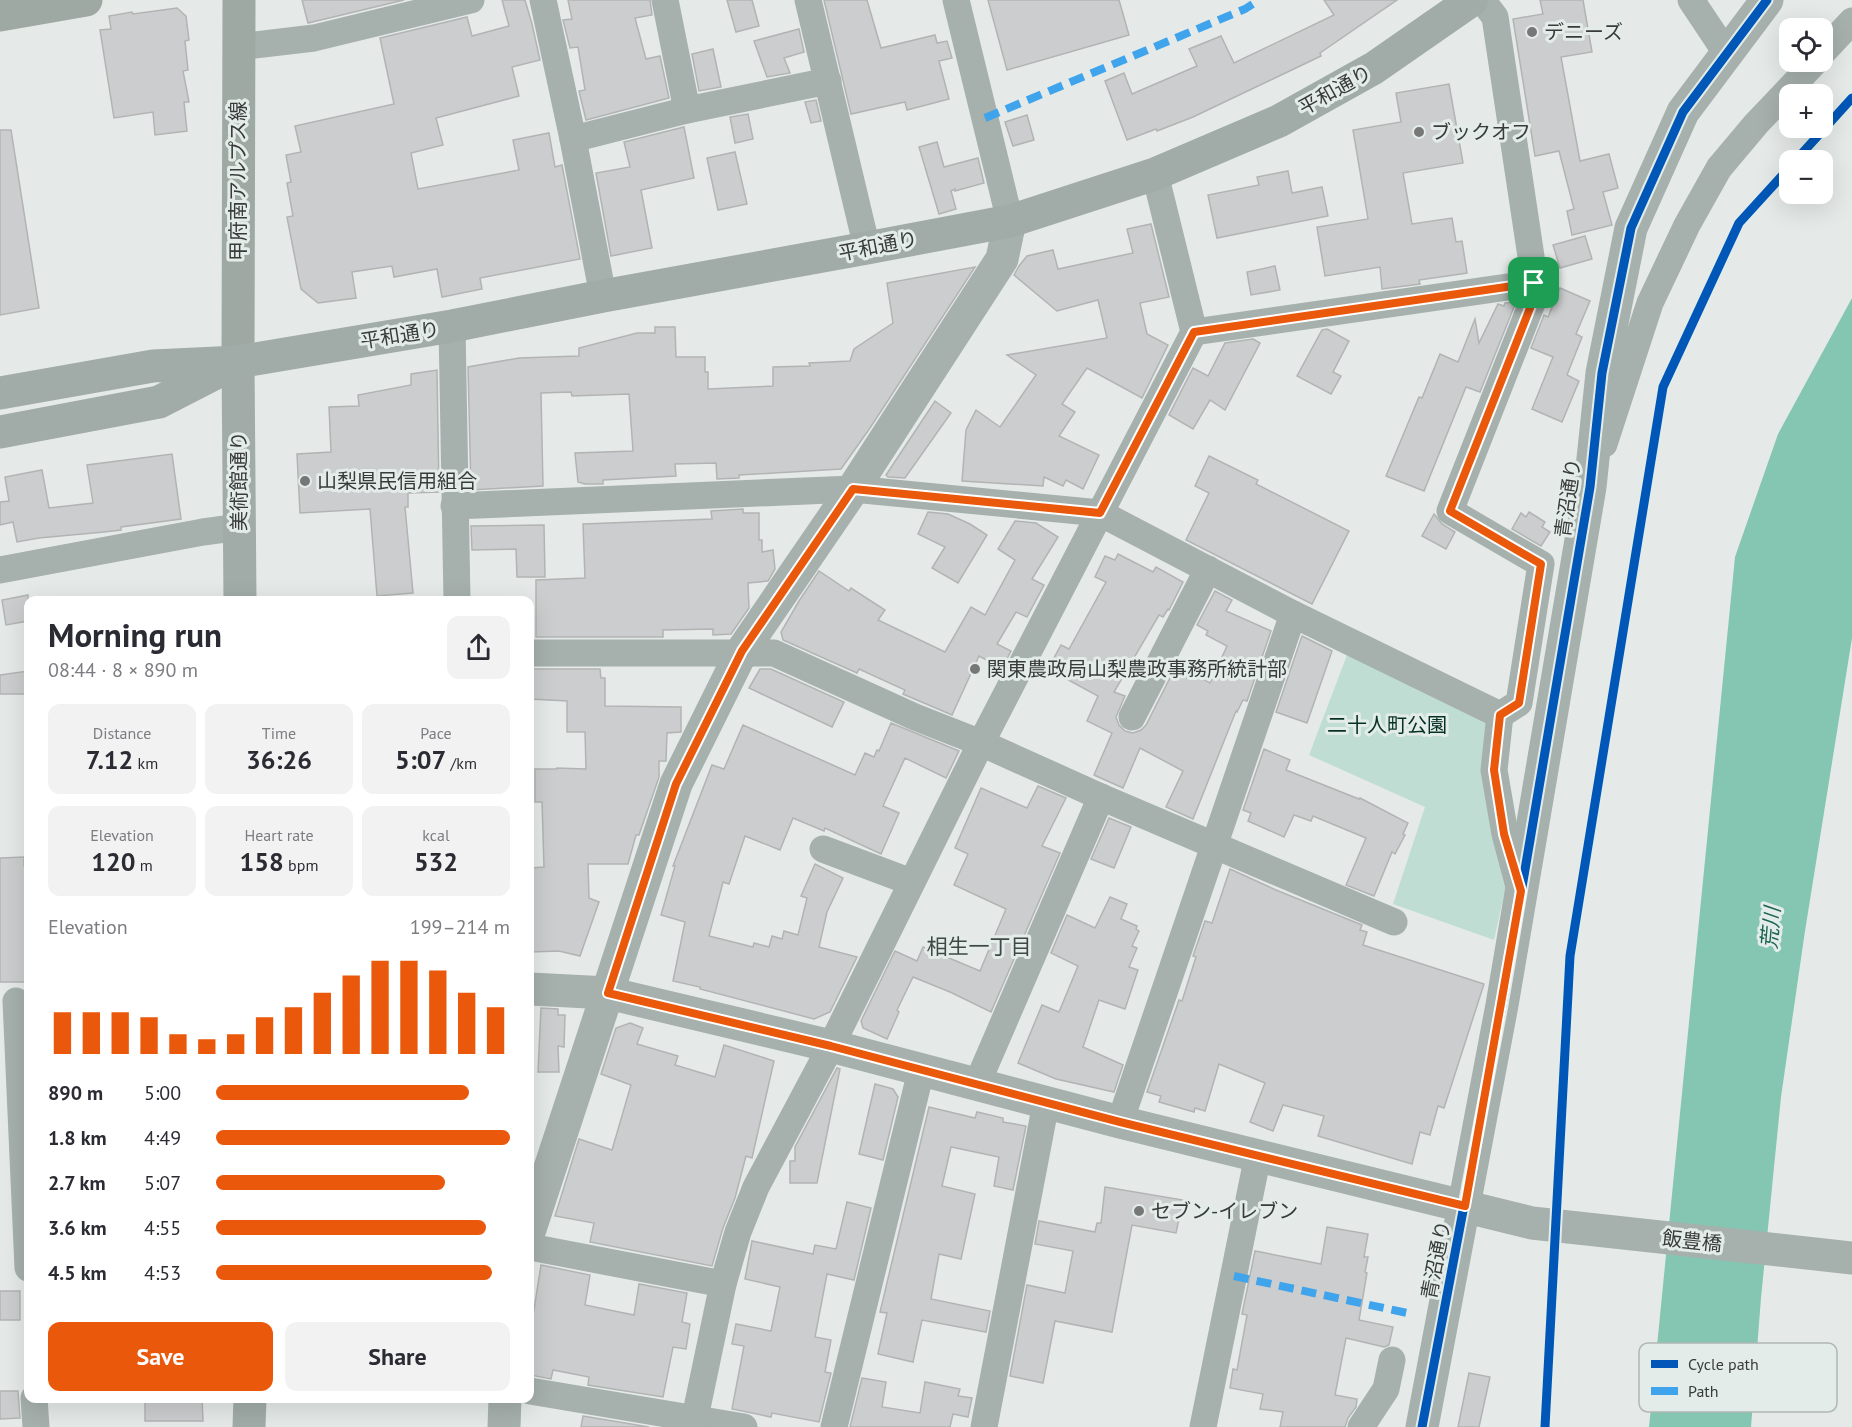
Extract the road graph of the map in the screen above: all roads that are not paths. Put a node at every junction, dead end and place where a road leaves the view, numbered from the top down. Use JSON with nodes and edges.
{"nodes":[{"id":1,"x":86,"y":0,"type":"edge"},
{"id":2,"x":239,"y":0,"type":"edge"},
{"id":3,"x":471,"y":0,"type":"edge"},
{"id":4,"x":543,"y":0,"type":"edge"},
{"id":5,"x":665,"y":0,"type":"edge"},
{"id":6,"x":808,"y":0,"type":"edge"},
{"id":7,"x":956,"y":0,"type":"edge"},
{"id":8,"x":1472,"y":0,"type":"edge"},
{"id":9,"x":1482,"y":0,"type":"edge"},
{"id":10,"x":1690,"y":0,"type":"edge"},
{"id":11,"x":1767,"y":0,"type":"edge"},
{"id":12,"x":0,"y":15,"type":"edge"},
{"id":13,"x":1852,"y":21,"type":"edge"},
{"id":14,"x":1833,"y":41,"type":"edge"},
{"id":15,"x":238,"y":47,"type":"junction"},
{"id":16,"x":1727,"y":54,"type":"junction"},
{"id":17,"x":1805,"y":72,"type":"edge"},
{"id":18,"x":828,"y":81,"type":"junction"},
{"id":19,"x":687,"y":110,"type":"junction"},
{"id":20,"x":573,"y":139,"type":"junction"},
{"id":21,"x":1155,"y":174,"type":"junction"},
{"id":22,"x":1010,"y":221,"type":"junction"},
{"id":23,"x":867,"y":249,"type":"junction"},
{"id":24,"x":1534,"y":283,"type":"junction"},
{"id":25,"x":603,"y":296,"type":"junction"},
{"id":26,"x":452,"y":326,"type":"junction"},
{"id":27,"x":1194,"y":332,"type":"junction"},
{"id":28,"x":238,"y":362,"type":"junction"},
{"id":29,"x":0,"y":393,"type":"edge"},
{"id":30,"x":0,"y":432,"type":"edge"},
{"id":31,"x":1590,"y":487,"type":"junction"},
{"id":32,"x":853,"y":489,"type":"junction"},
{"id":33,"x":454,"y":506,"type":"junction"},
{"id":34,"x":1100,"y":513,"type":"junction"},
{"id":35,"x":240,"y":527,"type":"junction"},
{"id":36,"x":1208,"y":569,"type":"junction"},
{"id":37,"x":0,"y":570,"type":"edge"},
{"id":38,"x":240,"y":596,"type":"edge"},
{"id":39,"x":457,"y":596,"type":"edge"},
{"id":40,"x":1293,"y":614,"type":"junction"},
{"id":41,"x":742,"y":651,"type":"junction"},
{"id":42,"x":534,"y":653,"type":"edge"},
{"id":43,"x":1500,"y":715,"type":"junction"},
{"id":44,"x":1132,"y":717,"type":"dead end"},
{"id":45,"x":981,"y":743,"type":"junction"},
{"id":46,"x":1101,"y":797,"type":"junction"},
{"id":47,"x":1214,"y":845,"type":"junction"},
{"id":48,"x":823,"y":849,"type":"dead end"},
{"id":49,"x":911,"y":882,"type":"junction"},
{"id":50,"x":1521,"y":891,"type":"junction"},
{"id":51,"x":1394,"y":922,"type":"dead end"},
{"id":52,"x":534,"y":988,"type":"edge"},
{"id":53,"x":608,"y":993,"type":"junction"},
{"id":54,"x":15,"y":1001,"type":"edge"},
{"id":55,"x":831,"y":1046,"type":"junction"},
{"id":56,"x":921,"y":1071,"type":"junction"},
{"id":57,"x":977,"y":1084,"type":"junction"},
{"id":58,"x":1046,"y":1103,"type":"junction"},
{"id":59,"x":1120,"y":1122,"type":"junction"},
{"id":60,"x":1258,"y":1155,"type":"junction"},
{"id":61,"x":24,"y":1186,"type":"edge"},
{"id":62,"x":1465,"y":1206,"type":"junction"},
{"id":63,"x":534,"y":1217,"type":"edge"},
{"id":64,"x":534,"y":1248,"type":"edge"},
{"id":65,"x":1852,"y":1258,"type":"edge"},
{"id":66,"x":723,"y":1284,"type":"junction"},
{"id":67,"x":1392,"y":1360,"type":"dead end"},
{"id":68,"x":534,"y":1392,"type":"edge"},
{"id":69,"x":34,"y":1403,"type":"edge"},
{"id":70,"x":250,"y":1403,"type":"edge"},
{"id":71,"x":505,"y":1403,"type":"edge"},
{"id":72,"x":694,"y":1423,"type":"edge"},
{"id":73,"x":36,"y":1427,"type":"edge"},
{"id":74,"x":249,"y":1427,"type":"edge"},
{"id":75,"x":504,"y":1427,"type":"edge"},
{"id":76,"x":744,"y":1427,"type":"edge"},
{"id":77,"x":834,"y":1427,"type":"edge"},
{"id":78,"x":984,"y":1427,"type":"edge"},
{"id":79,"x":1203,"y":1427,"type":"edge"},
{"id":80,"x":1361,"y":1427,"type":"edge"},
{"id":81,"x":1422,"y":1427,"type":"edge"}],
"edges":[{"from":1,"to":12,"type":"main road"},
{"from":2,"to":15,"type":"main road","name":"甲府南アルプス線"},
{"from":3,"to":15,"type":"street"},
{"from":4,"to":20,"type":"street"},
{"from":5,"to":19,"type":"street"},
{"from":6,"to":18,"type":"street"},
{"from":7,"to":22,"type":"street"},
{"from":8,"to":21,"type":"highway","name":"平和通り"},
{"from":9,"to":24,"type":"street"},
{"from":10,"to":16,"type":"street"},
{"from":11,"to":16,"type":"street","name":"青沼通り"},
{"from":13,"to":14,"type":"street"},
{"from":15,"to":28,"type":"main road","name":"甲府南アルプス線"},
{"from":16,"to":31,"type":"street","name":"青沼通り"},
{"from":17,"to":31,"type":"street"},
{"from":18,"to":19,"type":"street"},
{"from":18,"to":23,"type":"street"},
{"from":19,"to":20,"type":"street"},
{"from":20,"to":25,"type":"street"},
{"from":21,"to":22,"type":"highway","name":"平和通り"},
{"from":21,"to":27,"type":"street"},
{"from":22,"to":23,"type":"highway","name":"平和通り"},
{"from":22,"to":32,"type":"street"},
{"from":23,"to":25,"type":"highway","name":"平和通り"},
{"from":24,"to":27,"type":"street"},
{"from":24,"to":43,"type":"street"},
{"from":25,"to":26,"type":"highway","name":"平和通り"},
{"from":26,"to":28,"type":"highway","name":"平和通り"},
{"from":26,"to":33,"type":"street"},
{"from":27,"to":34,"type":"street"},
{"from":28,"to":29,"type":"highway","name":"平和通り"},
{"from":28,"to":30,"type":"highway","name":"平和通り"},
{"from":28,"to":35,"type":"highway","name":"美術館通り"},
{"from":31,"to":50,"type":"street","name":"青沼通り"},
{"from":32,"to":33,"type":"street"},
{"from":32,"to":34,"type":"street"},
{"from":32,"to":41,"type":"street"},
{"from":33,"to":39,"type":"street"},
{"from":34,"to":36,"type":"street"},
{"from":34,"to":45,"type":"street"},
{"from":35,"to":37,"type":"street"},
{"from":35,"to":38,"type":"highway","name":"美術館通り"},
{"from":36,"to":40,"type":"street"},
{"from":36,"to":44,"type":"street"},
{"from":40,"to":43,"type":"street"},
{"from":40,"to":47,"type":"street"},
{"from":41,"to":42,"type":"street"},
{"from":41,"to":45,"type":"street"},
{"from":41,"to":53,"type":"street"},
{"from":43,"to":50,"type":"street"},
{"from":45,"to":46,"type":"street"},
{"from":45,"to":49,"type":"street"},
{"from":46,"to":47,"type":"street"},
{"from":46,"to":57,"type":"street"},
{"from":47,"to":51,"type":"street"},
{"from":47,"to":59,"type":"street"},
{"from":48,"to":49,"type":"street"},
{"from":49,"to":55,"type":"street"},
{"from":50,"to":62,"type":"street","name":"青沼通り"},
{"from":52,"to":53,"type":"street","name":"飯豊橋"},
{"from":53,"to":55,"type":"street","name":"飯豊橋"},
{"from":53,"to":63,"type":"street"},
{"from":54,"to":61,"type":"street"},
{"from":55,"to":56,"type":"street","name":"飯豊橋"},
{"from":55,"to":66,"type":"street"},
{"from":56,"to":57,"type":"street","name":"飯豊橋"},
{"from":56,"to":77,"type":"street"},
{"from":57,"to":58,"type":"street","name":"飯豊橋"},
{"from":58,"to":59,"type":"street","name":"飯豊橋"},
{"from":58,"to":78,"type":"street"},
{"from":59,"to":60,"type":"street","name":"飯豊橋"},
{"from":60,"to":62,"type":"street","name":"飯豊橋"},
{"from":60,"to":79,"type":"street"},
{"from":62,"to":65,"type":"street","name":"飯豊橋"},
{"from":62,"to":81,"type":"street","name":"青沼通り"},
{"from":64,"to":66,"type":"street"},
{"from":66,"to":72,"type":"street"},
{"from":67,"to":80,"type":"street"},
{"from":68,"to":72,"type":"street"},
{"from":69,"to":73,"type":"street"},
{"from":70,"to":74,"type":"highway"},
{"from":71,"to":75,"type":"street"},
{"from":72,"to":76,"type":"street"}]}
